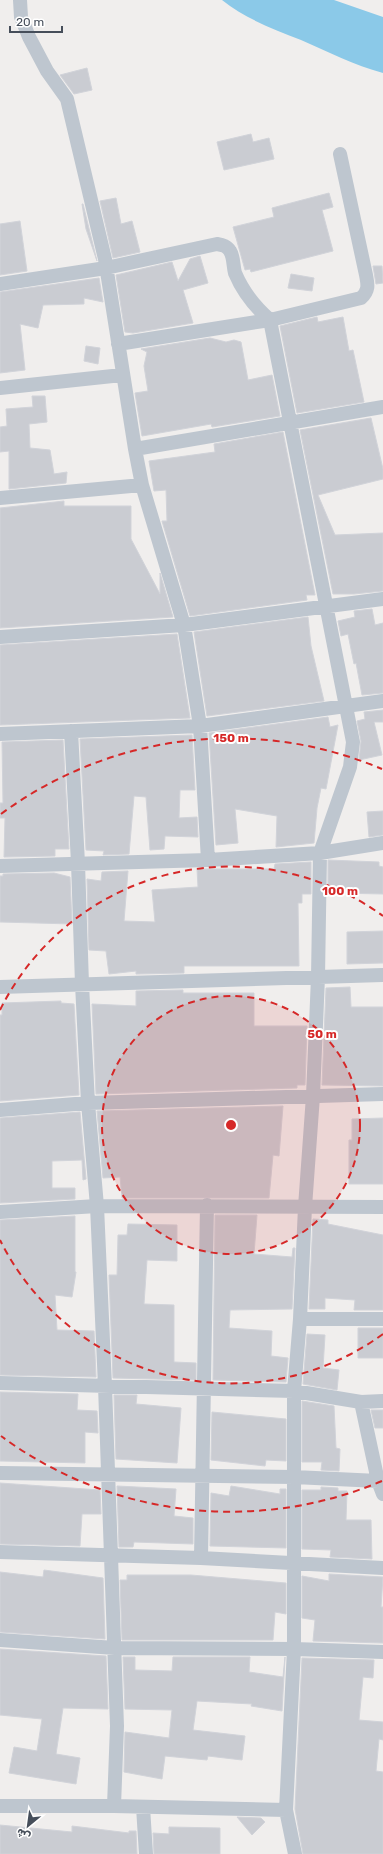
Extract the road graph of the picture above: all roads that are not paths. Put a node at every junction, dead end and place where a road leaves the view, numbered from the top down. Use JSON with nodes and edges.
{"nodes":[{"id":1,"x":20,"y":0,"type":"edge"},
{"id":2,"x":340,"y":154,"type":"dead end"},
{"id":3,"x":106,"y":268,"type":"junction"},
{"id":4,"x":0,"y":284,"type":"edge"},
{"id":5,"x":270,"y":320,"type":"junction"},
{"id":6,"x":118,"y":344,"type":"junction"},
{"id":7,"x":122,"y":375,"type":"junction"},
{"id":8,"x":0,"y":388,"type":"edge"},
{"id":9,"x":383,"y":407,"type":"edge"},
{"id":10,"x":290,"y":422,"type":"junction"},
{"id":11,"x":135,"y":449,"type":"junction"},
{"id":12,"x":142,"y":485,"type":"junction"},
{"id":13,"x":0,"y":498,"type":"edge"},
{"id":14,"x":383,"y":599,"type":"edge"},
{"id":15,"x":326,"y":607,"type":"junction"},
{"id":16,"x":184,"y":625,"type":"junction"},
{"id":17,"x":0,"y":637,"type":"edge"},
{"id":18,"x":383,"y":701,"type":"edge"},
{"id":19,"x":346,"y":705,"type":"junction"},
{"id":20,"x":200,"y":726,"type":"junction"},
{"id":21,"x":71,"y":731,"type":"junction"},
{"id":22,"x":0,"y":734,"type":"edge"},
{"id":23,"x":383,"y":843,"type":"edge"},
{"id":24,"x":320,"y":854,"type":"junction"},
{"id":25,"x":208,"y":860,"type":"junction"},
{"id":26,"x":78,"y":863,"type":"junction"},
{"id":27,"x":0,"y":866,"type":"edge"},
{"id":28,"x":383,"y":976,"type":"edge"},
{"id":29,"x":318,"y":977,"type":"junction"},
{"id":30,"x":82,"y":984,"type":"junction"},
{"id":31,"x":0,"y":987,"type":"edge"},
{"id":32,"x":383,"y":1094,"type":"edge"},
{"id":33,"x":313,"y":1096,"type":"junction"},
{"id":34,"x":88,"y":1103,"type":"junction"},
{"id":35,"x":0,"y":1110,"type":"edge"},
{"id":36,"x":207,"y":1205,"type":"junction"},
{"id":37,"x":97,"y":1206,"type":"junction"},
{"id":38,"x":305,"y":1207,"type":"junction"},
{"id":39,"x":383,"y":1207,"type":"edge"},
{"id":40,"x":0,"y":1212,"type":"edge"},
{"id":41,"x":300,"y":1319,"type":"junction"},
{"id":42,"x":383,"y":1319,"type":"edge"},
{"id":43,"x":0,"y":1383,"type":"edge"},
{"id":44,"x":105,"y":1386,"type":"junction"},
{"id":45,"x":203,"y":1389,"type":"junction"},
{"id":46,"x":294,"y":1391,"type":"junction"},
{"id":47,"x":383,"y":1401,"type":"edge"},
{"id":48,"x":361,"y":1402,"type":"junction"},
{"id":49,"x":0,"y":1473,"type":"edge"},
{"id":50,"x":108,"y":1475,"type":"junction"},
{"id":51,"x":202,"y":1477,"type":"junction"},
{"id":52,"x":294,"y":1477,"type":"junction"},
{"id":53,"x":381,"y":1488,"type":"edge"},
{"id":54,"x":0,"y":1552,"type":"edge"},
{"id":55,"x":110,"y":1557,"type":"junction"},
{"id":56,"x":201,"y":1558,"type":"junction"},
{"id":57,"x":293,"y":1562,"type":"junction"},
{"id":58,"x":383,"y":1568,"type":"edge"},
{"id":59,"x":0,"y":1640,"type":"edge"},
{"id":60,"x":115,"y":1648,"type":"junction"},
{"id":61,"x":294,"y":1649,"type":"junction"},
{"id":62,"x":383,"y":1652,"type":"edge"},
{"id":63,"x":0,"y":1806,"type":"edge"},
{"id":64,"x":114,"y":1806,"type":"junction"},
{"id":65,"x":143,"y":1807,"type":"junction"},
{"id":66,"x":286,"y":1810,"type":"junction"},
{"id":67,"x":146,"y":1854,"type":"edge"},
{"id":68,"x":295,"y":1854,"type":"edge"}],
"edges":[{"from":1,"to":3,"type":"street"},
{"from":2,"to":5,"type":"street"},
{"from":3,"to":4,"type":"street"},
{"from":3,"to":5,"type":"street"},
{"from":3,"to":6,"type":"street"},
{"from":5,"to":6,"type":"street"},
{"from":5,"to":10,"type":"street"},
{"from":6,"to":7,"type":"street"},
{"from":7,"to":8,"type":"street"},
{"from":7,"to":11,"type":"street"},
{"from":9,"to":10,"type":"street"},
{"from":10,"to":11,"type":"street"},
{"from":10,"to":15,"type":"street"},
{"from":11,"to":12,"type":"street"},
{"from":12,"to":13,"type":"street"},
{"from":12,"to":16,"type":"street"},
{"from":14,"to":15,"type":"street"},
{"from":15,"to":16,"type":"street"},
{"from":15,"to":19,"type":"street"},
{"from":16,"to":17,"type":"street"},
{"from":16,"to":20,"type":"street"},
{"from":18,"to":19,"type":"street"},
{"from":19,"to":20,"type":"street"},
{"from":19,"to":24,"type":"street"},
{"from":20,"to":21,"type":"street"},
{"from":20,"to":25,"type":"street"},
{"from":21,"to":22,"type":"street"},
{"from":21,"to":26,"type":"street"},
{"from":23,"to":24,"type":"street"},
{"from":24,"to":25,"type":"street"},
{"from":24,"to":29,"type":"street"},
{"from":25,"to":26,"type":"street"},
{"from":26,"to":27,"type":"street"},
{"from":26,"to":30,"type":"street"},
{"from":28,"to":29,"type":"street"},
{"from":29,"to":30,"type":"street"},
{"from":29,"to":33,"type":"street"},
{"from":30,"to":31,"type":"street"},
{"from":30,"to":34,"type":"street"},
{"from":32,"to":33,"type":"street"},
{"from":33,"to":34,"type":"street"},
{"from":33,"to":38,"type":"street"},
{"from":34,"to":35,"type":"street"},
{"from":34,"to":37,"type":"street"},
{"from":36,"to":37,"type":"street"},
{"from":36,"to":38,"type":"street"},
{"from":36,"to":45,"type":"street"},
{"from":37,"to":40,"type":"street"},
{"from":37,"to":44,"type":"street"},
{"from":38,"to":39,"type":"street"},
{"from":38,"to":41,"type":"street"},
{"from":41,"to":42,"type":"street"},
{"from":41,"to":46,"type":"street"},
{"from":43,"to":44,"type":"street"},
{"from":44,"to":45,"type":"street"},
{"from":44,"to":50,"type":"street"},
{"from":45,"to":46,"type":"street"},
{"from":45,"to":51,"type":"street"},
{"from":46,"to":48,"type":"street"},
{"from":46,"to":52,"type":"street"},
{"from":47,"to":48,"type":"street"},
{"from":48,"to":53,"type":"street"},
{"from":49,"to":50,"type":"street"},
{"from":50,"to":51,"type":"street"},
{"from":50,"to":55,"type":"street"},
{"from":51,"to":52,"type":"street"},
{"from":51,"to":56,"type":"street"},
{"from":52,"to":53,"type":"street"},
{"from":52,"to":57,"type":"street"},
{"from":54,"to":55,"type":"street"},
{"from":55,"to":56,"type":"street"},
{"from":55,"to":60,"type":"street"},
{"from":56,"to":57,"type":"street"},
{"from":57,"to":58,"type":"street"},
{"from":57,"to":61,"type":"street"},
{"from":59,"to":60,"type":"street"},
{"from":60,"to":61,"type":"street"},
{"from":60,"to":64,"type":"street"},
{"from":61,"to":62,"type":"street"},
{"from":61,"to":66,"type":"street"},
{"from":63,"to":64,"type":"street"},
{"from":64,"to":65,"type":"street"},
{"from":65,"to":66,"type":"street"},
{"from":65,"to":67,"type":"street"},
{"from":66,"to":68,"type":"street"}]}
